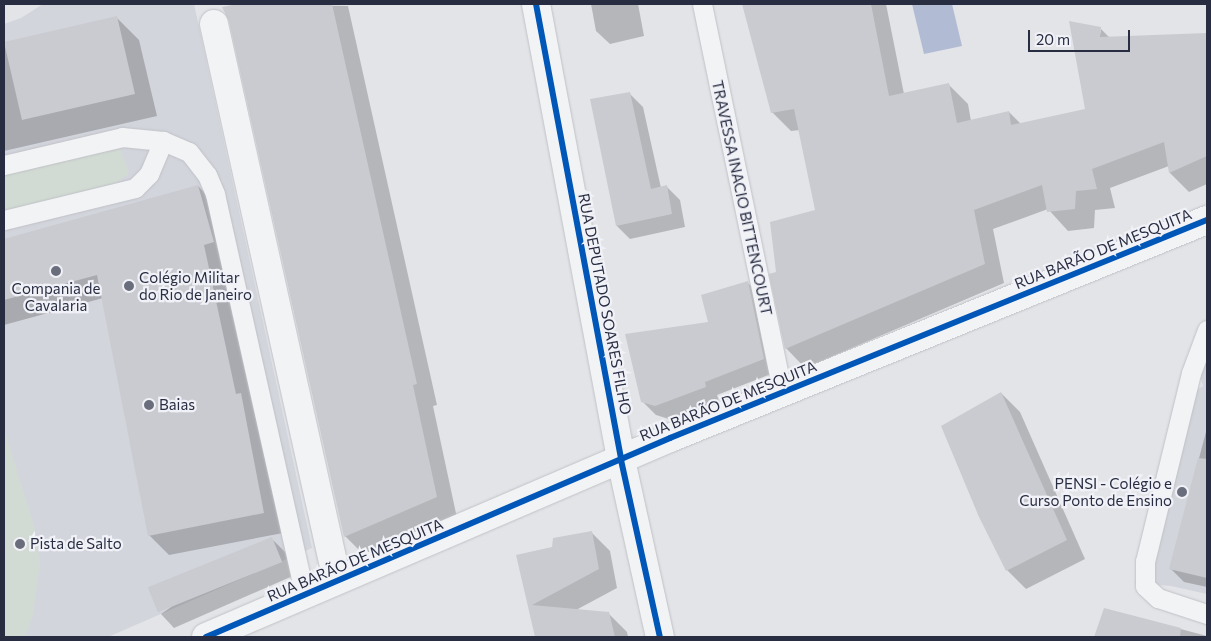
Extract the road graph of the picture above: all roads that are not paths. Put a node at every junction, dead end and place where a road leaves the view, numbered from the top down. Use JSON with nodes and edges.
{"nodes":[{"id":1,"x":536,"y":4,"type":"edge"},
{"id":2,"x":702,"y":4,"type":"edge"},
{"id":3,"x":214,"y":24,"type":"dead end"},
{"id":4,"x":163,"y":141,"type":"junction"},
{"id":5,"x":4,"y":165,"type":"edge"},
{"id":6,"x":4,"y":220,"type":"edge"},
{"id":7,"x":1207,"y":220,"type":"edge"},
{"id":8,"x":1207,"y":330,"type":"edge"},
{"id":9,"x":782,"y":392,"type":"junction"},
{"id":10,"x":621,"y":460,"type":"junction"},
{"id":11,"x":337,"y":580,"type":"junction"},
{"id":12,"x":305,"y":595,"type":"junction"},
{"id":13,"x":1207,"y":614,"type":"edge"},
{"id":14,"x":206,"y":637,"type":"edge"},
{"id":15,"x":660,"y":637,"type":"edge"}],
"edges":[{"from":1,"to":10,"type":"street","name":"RUA DEPUTADO SOARES FILHO"},
{"from":2,"to":9,"type":"lane","name":"TRAVESSA INACIO BITTENCOURT"},
{"from":3,"to":11,"type":"street"},
{"from":4,"to":5,"type":"lane"},
{"from":4,"to":6,"type":"lane"},
{"from":4,"to":12,"type":"lane"},
{"from":7,"to":9,"type":"street","name":"RUA BARÃO DE MESQUITA"},
{"from":8,"to":13,"type":"lane"},
{"from":9,"to":10,"type":"street","name":"RUA BARÃO DE MESQUITA"},
{"from":10,"to":11,"type":"street","name":"RUA BARÃO DE MESQUITA"},
{"from":10,"to":15,"type":"street","name":"RUA DEPUTADO SOARES FILHO"},
{"from":11,"to":12,"type":"street","name":"RUA BARÃO DE MESQUITA"},
{"from":12,"to":14,"type":"street","name":"RUA BARÃO DE MESQUITA"}]}
